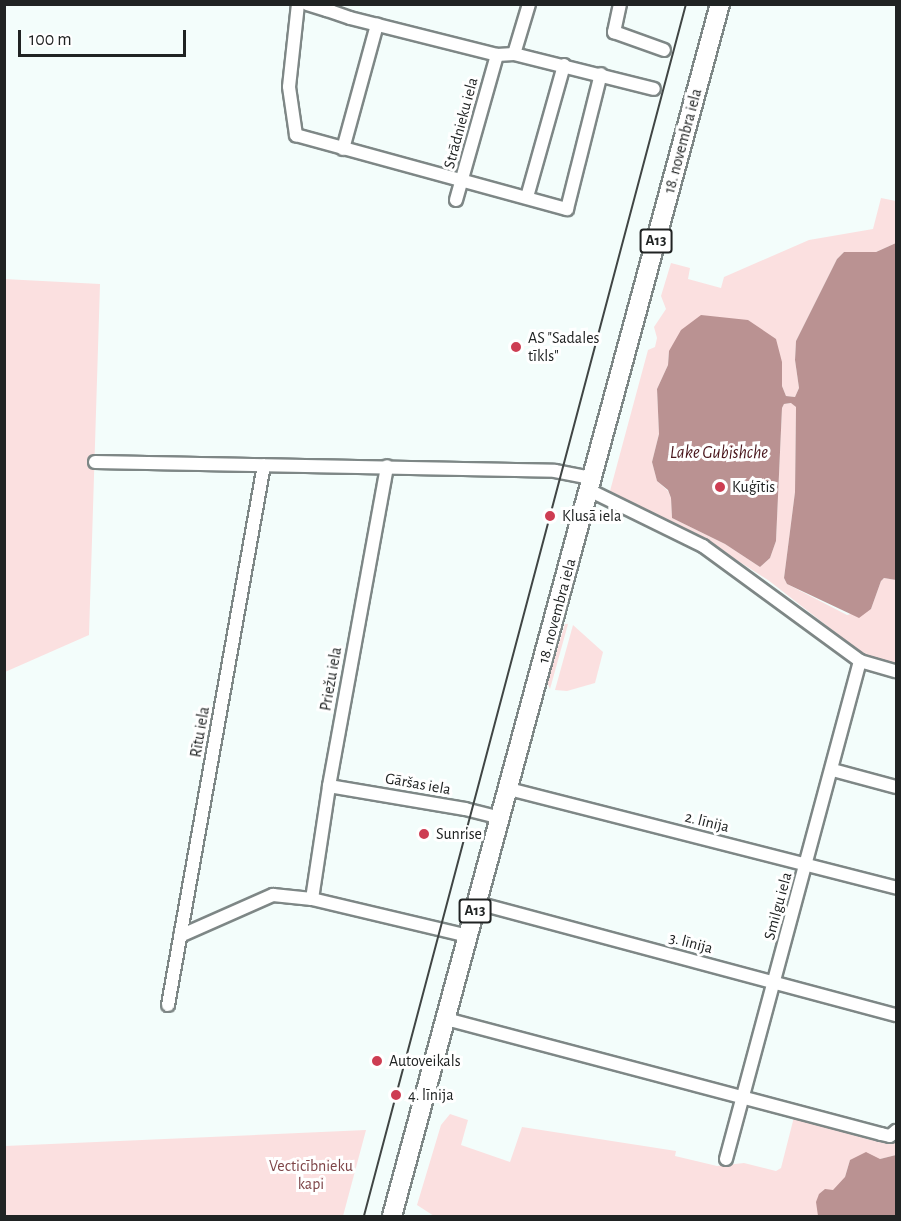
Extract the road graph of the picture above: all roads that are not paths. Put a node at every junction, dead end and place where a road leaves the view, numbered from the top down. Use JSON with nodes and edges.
{"nodes":[{"id":1,"x":298,"y":4,"type":"edge"},
{"id":2,"x":307,"y":4,"type":"edge"},
{"id":3,"x":355,"y":4,"type":"edge"},
{"id":4,"x":529,"y":4,"type":"edge"},
{"id":5,"x":620,"y":4,"type":"edge"},
{"id":6,"x":720,"y":4,"type":"edge"},
{"id":7,"x":328,"y":7,"type":"edge"},
{"id":8,"x":350,"y":18,"type":"junction"},
{"id":9,"x":377,"y":25,"type":"junction"},
{"id":10,"x":664,"y":50,"type":"dead end"},
{"id":11,"x":514,"y":54,"type":"junction"},
{"id":12,"x":497,"y":55,"type":"junction"},
{"id":13,"x":564,"y":65,"type":"junction"},
{"id":14,"x":601,"y":74,"type":"junction"},
{"id":15,"x":654,"y":89,"type":"dead end"},
{"id":16,"x":343,"y":149,"type":"junction"},
{"id":17,"x":462,"y":180,"type":"junction"},
{"id":18,"x":527,"y":197,"type":"junction"},
{"id":19,"x":456,"y":200,"type":"dead end"},
{"id":20,"x":95,"y":462,"type":"dead end"},
{"id":21,"x":264,"y":465,"type":"junction"},
{"id":22,"x":387,"y":466,"type":"junction"},
{"id":23,"x":591,"y":484,"type":"junction"},
{"id":24,"x":860,"y":661,"type":"junction"},
{"id":25,"x":897,"y":671,"type":"edge"},
{"id":26,"x":833,"y":770,"type":"junction"},
{"id":27,"x":329,"y":786,"type":"junction"},
{"id":28,"x":897,"y":787,"type":"edge"},
{"id":29,"x":509,"y":789,"type":"junction"},
{"id":30,"x":500,"y":818,"type":"junction"},
{"id":31,"x":807,"y":864,"type":"junction"},
{"id":32,"x":897,"y":888,"type":"edge"},
{"id":33,"x":312,"y":899,"type":"junction"},
{"id":34,"x":477,"y":903,"type":"junction"},
{"id":35,"x":180,"y":936,"type":"junction"},
{"id":36,"x":468,"y":936,"type":"junction"},
{"id":37,"x":774,"y":982,"type":"junction"},
{"id":38,"x":168,"y":1005,"type":"dead end"},
{"id":39,"x":897,"y":1015,"type":"edge"},
{"id":40,"x":446,"y":1019,"type":"junction"},
{"id":41,"x":743,"y":1096,"type":"junction"},
{"id":42,"x":897,"y":1131,"type":"edge"},
{"id":43,"x":726,"y":1159,"type":"dead end"},
{"id":44,"x":392,"y":1216,"type":"edge"}],
"edges":[{"from":1,"to":16,"type":"street"},
{"from":2,"to":7,"type":"street"},
{"from":3,"to":8,"type":"street"},
{"from":4,"to":11,"type":"street"},
{"from":5,"to":10,"type":"street"},
{"from":6,"to":23,"type":"main road","name":"18. novembra iela","number":"A13"},
{"from":7,"to":8,"type":"street"},
{"from":8,"to":9,"type":"street"},
{"from":9,"to":12,"type":"street"},
{"from":9,"to":16,"type":"street"},
{"from":11,"to":12,"type":"street"},
{"from":11,"to":13,"type":"street"},
{"from":12,"to":17,"type":"street","name":"Strādnieku iela"},
{"from":13,"to":14,"type":"street"},
{"from":13,"to":18,"type":"street"},
{"from":14,"to":15,"type":"street"},
{"from":14,"to":18,"type":"street"},
{"from":16,"to":17,"type":"street"},
{"from":17,"to":18,"type":"street"},
{"from":17,"to":19,"type":"street","name":"Strādnieku iela"},
{"from":20,"to":21,"type":"street"},
{"from":21,"to":22,"type":"street"},
{"from":21,"to":35,"type":"street","name":"Rītu iela"},
{"from":22,"to":23,"type":"street"},
{"from":22,"to":27,"type":"street","name":"Priežu iela"},
{"from":23,"to":24,"type":"street"},
{"from":23,"to":29,"type":"main road","name":"18. novembra iela","number":"A13"},
{"from":24,"to":25,"type":"street"},
{"from":24,"to":26,"type":"street","name":"Smilgu iela"},
{"from":26,"to":28,"type":"street"},
{"from":26,"to":31,"type":"street","name":"Smilgu iela"},
{"from":27,"to":30,"type":"street","name":"Gāršas iela"},
{"from":27,"to":33,"type":"street","name":"Priežu iela"},
{"from":29,"to":30,"type":"main road","name":"18. novembra iela","number":"A13"},
{"from":29,"to":31,"type":"street","name":"2. līnija"},
{"from":30,"to":34,"type":"main road","name":"18. novembra iela","number":"A13"},
{"from":31,"to":32,"type":"street","name":"2. līnija"},
{"from":31,"to":37,"type":"street","name":"Smilgu iela"},
{"from":33,"to":35,"type":"street"},
{"from":33,"to":36,"type":"street"},
{"from":34,"to":36,"type":"main road","name":"18. novembra iela","number":"A13"},
{"from":34,"to":37,"type":"street","name":"3. līnija"},
{"from":35,"to":38,"type":"street","name":"Rītu iela"},
{"from":36,"to":40,"type":"main road","name":"18. novembra iela","number":"A13"},
{"from":37,"to":39,"type":"street","name":"3. līnija"},
{"from":37,"to":41,"type":"street","name":"Smilgu iela"},
{"from":40,"to":41,"type":"street"},
{"from":40,"to":44,"type":"main road","name":"18. novembra iela","number":"A13"},
{"from":41,"to":42,"type":"street"},
{"from":41,"to":43,"type":"street","name":"Smilgu iela"}]}
